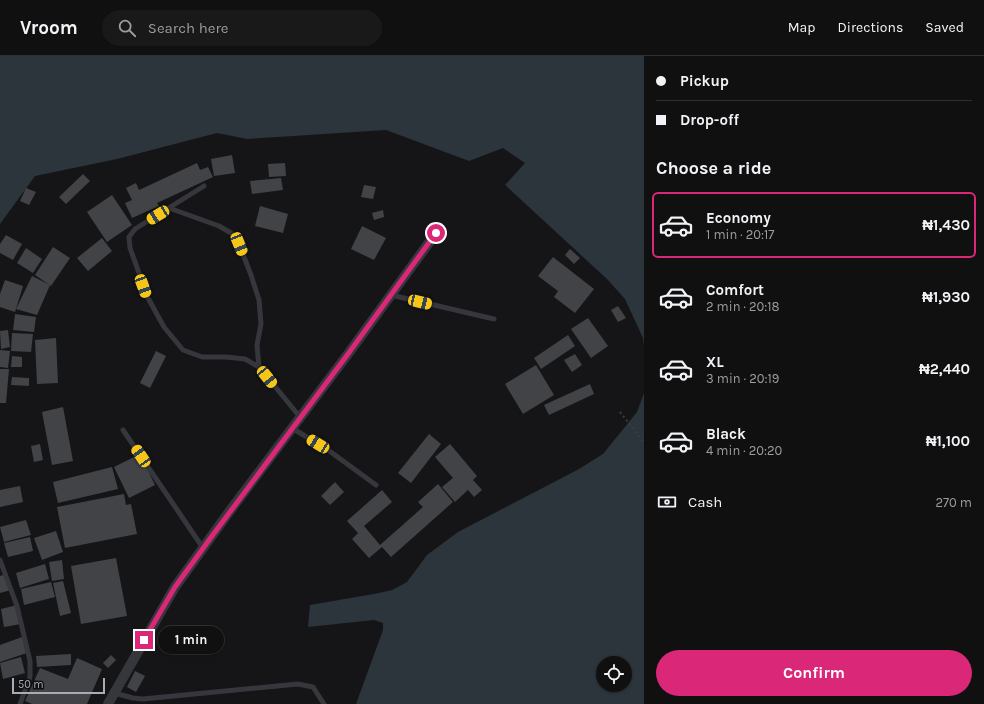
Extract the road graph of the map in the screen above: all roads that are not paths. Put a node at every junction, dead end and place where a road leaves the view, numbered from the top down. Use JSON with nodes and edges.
{"nodes":[{"id":1,"x":204,"y":186,"type":"dead end"},
{"id":2,"x":170,"y":208,"type":"junction"},
{"id":3,"x":436,"y":233,"type":"dead end"},
{"id":4,"x":391,"y":295,"type":"junction"},
{"id":5,"x":494,"y":319,"type":"dead end"},
{"id":6,"x":259,"y":367,"type":"junction"},
{"id":7,"x":300,"y":417,"type":"junction"},
{"id":8,"x":292,"y":428,"type":"junction"},
{"id":9,"x":123,"y":430,"type":"dead end"},
{"id":10,"x":376,"y":485,"type":"dead end"},
{"id":11,"x":203,"y":548,"type":"junction"},
{"id":12,"x":0,"y":560,"type":"edge"},
{"id":13,"x":113,"y":693,"type":"junction"},
{"id":14,"x":20,"y":704,"type":"edge"},
{"id":15,"x":108,"y":704,"type":"edge"},
{"id":16,"x":324,"y":704,"type":"edge"}],
"edges":[{"from":1,"to":2,"type":"lane"},
{"from":2,"to":6,"type":"lane"},
{"from":2,"to":6,"type":"lane"},
{"from":3,"to":4,"type":"street"},
{"from":4,"to":5,"type":"lane"},
{"from":4,"to":7,"type":"street"},
{"from":6,"to":7,"type":"lane"},
{"from":7,"to":8,"type":"street"},
{"from":8,"to":10,"type":"lane"},
{"from":8,"to":11,"type":"street"},
{"from":9,"to":11,"type":"lane"},
{"from":11,"to":13,"type":"street"},
{"from":12,"to":14,"type":"lane"},
{"from":13,"to":15,"type":"street"},
{"from":13,"to":16,"type":"lane"}]}
